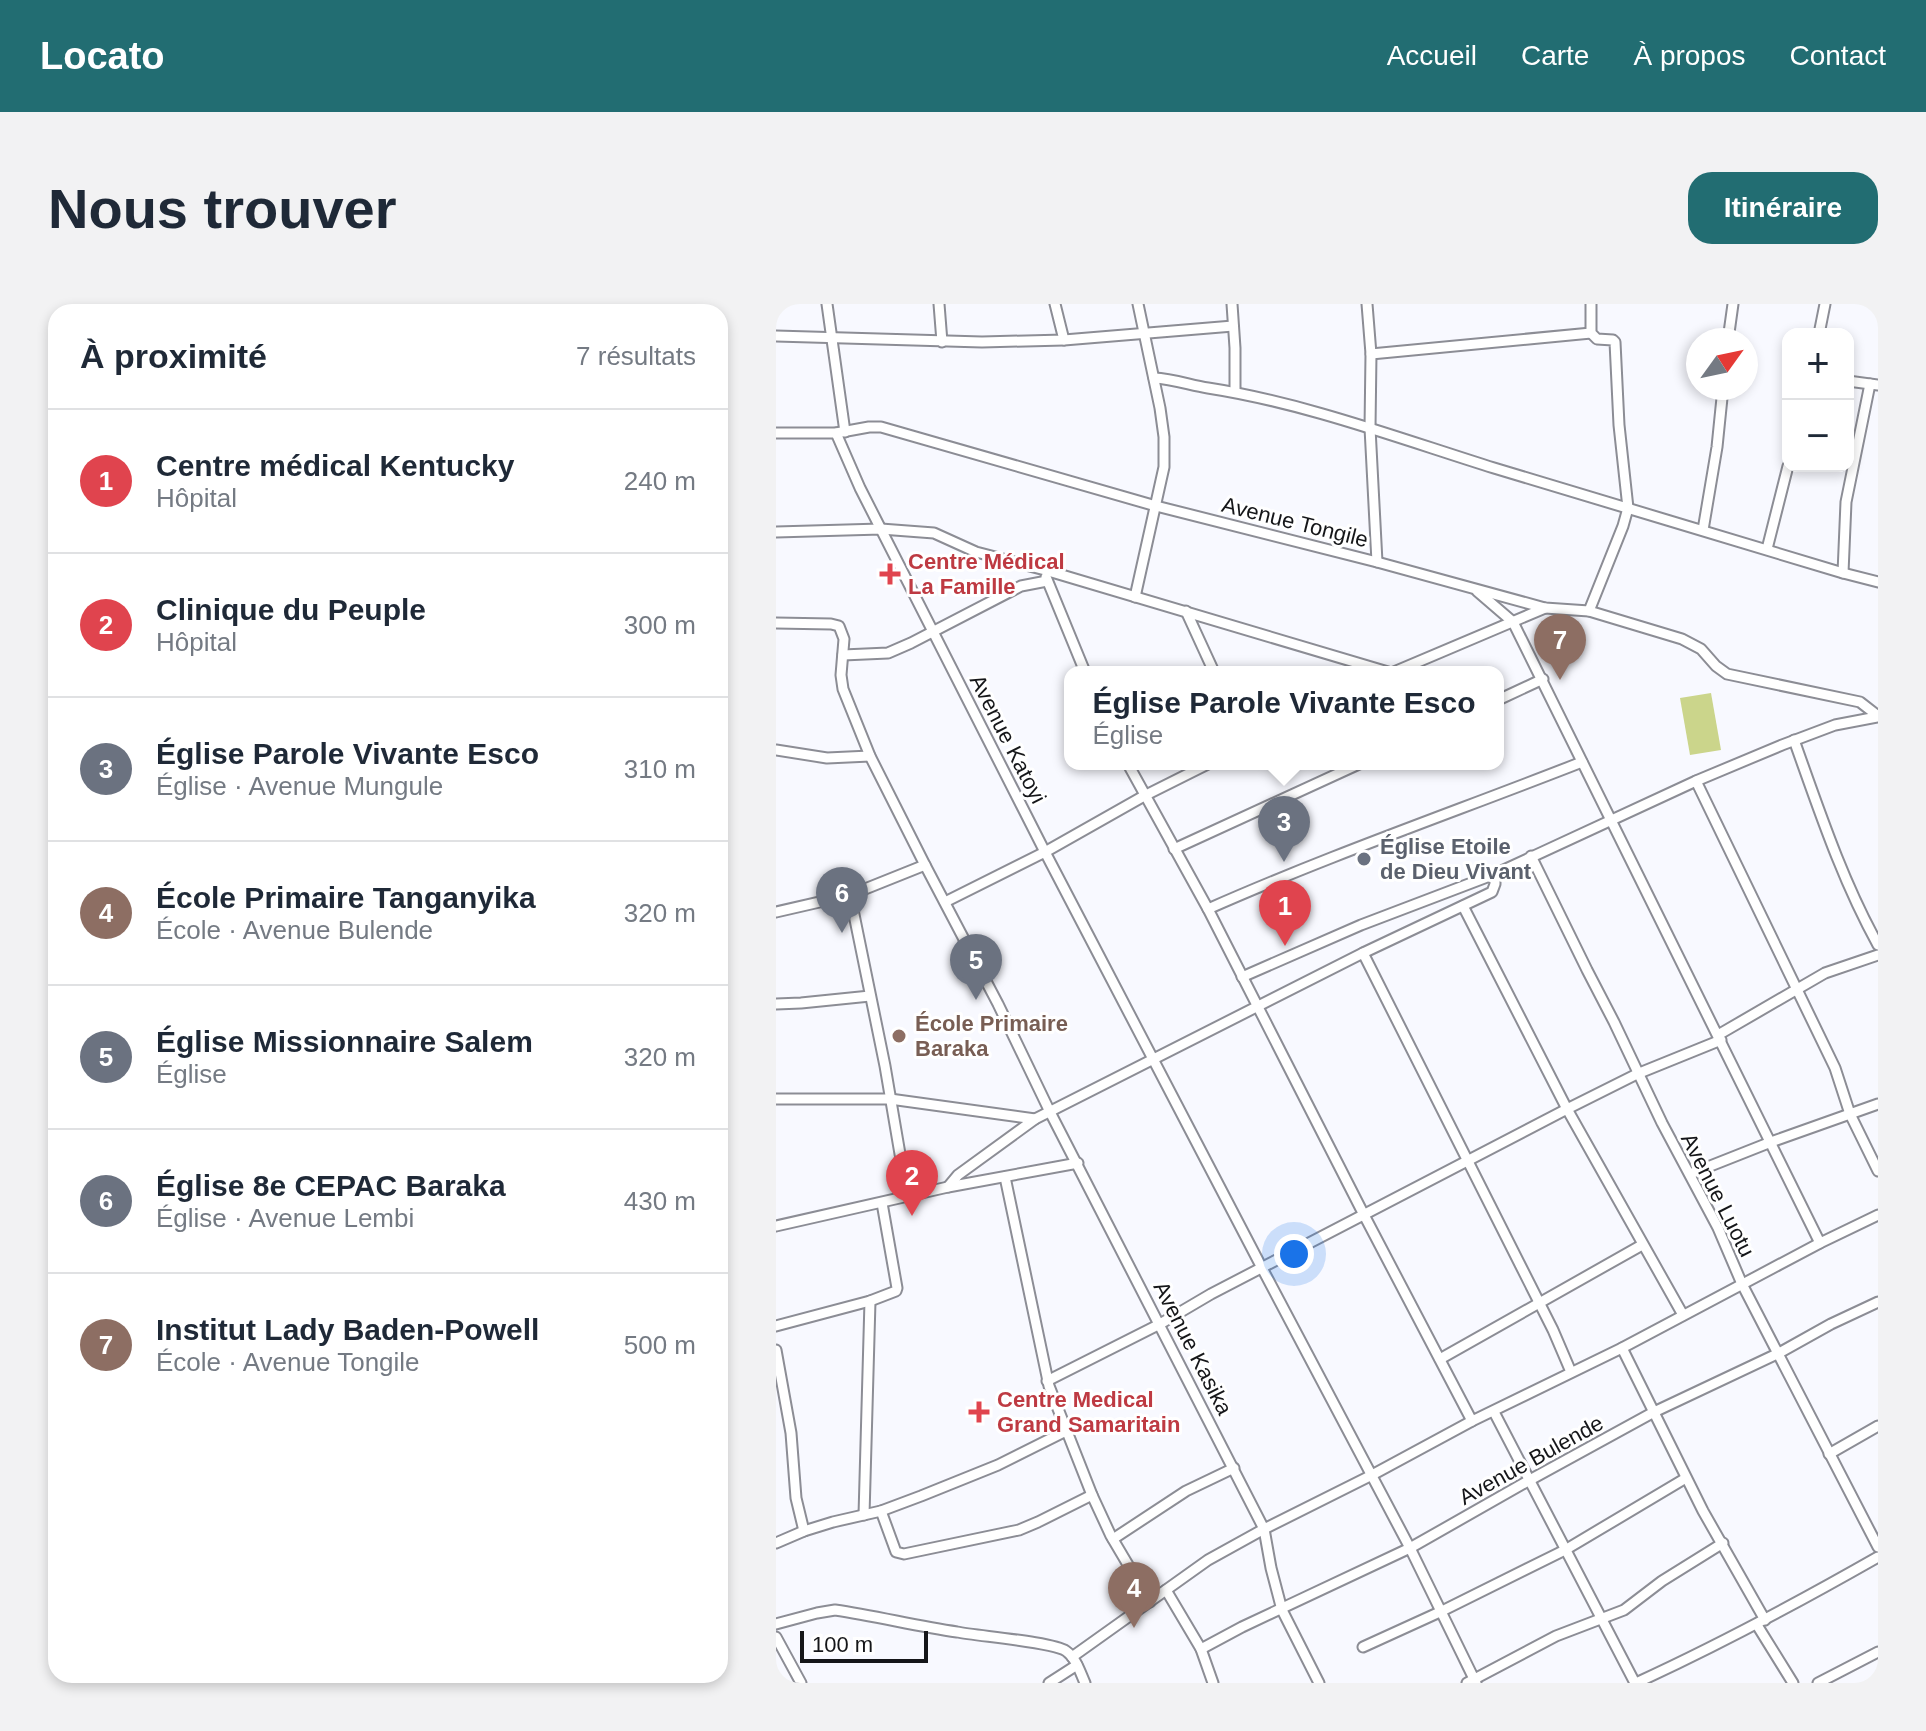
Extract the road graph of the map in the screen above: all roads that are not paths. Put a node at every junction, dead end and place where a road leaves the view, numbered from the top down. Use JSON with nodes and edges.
{"nodes":[{"id":1,"x":827,"y":304,"type":"edge"},
{"id":2,"x":939,"y":304,"type":"edge"},
{"id":3,"x":1055,"y":304,"type":"edge"},
{"id":4,"x":1138,"y":304,"type":"edge"},
{"id":5,"x":1232,"y":304,"type":"edge"},
{"id":6,"x":1367,"y":304,"type":"edge"},
{"id":7,"x":1591,"y":304,"type":"edge"},
{"id":8,"x":1733,"y":304,"type":"edge"},
{"id":9,"x":1825,"y":304,"type":"edge"},
{"id":10,"x":1233,"y":326,"type":"junction"},
{"id":11,"x":1730,"y":328,"type":"edge"},
{"id":12,"x":1820,"y":328,"type":"edge"},
{"id":13,"x":1144,"y":333,"type":"junction"},
{"id":14,"x":1591,"y":333,"type":"junction"},
{"id":15,"x":776,"y":336,"type":"edge"},
{"id":16,"x":831,"y":339,"type":"junction"},
{"id":17,"x":1064,"y":340,"type":"junction"},
{"id":18,"x":942,"y":342,"type":"junction"},
{"id":19,"x":1371,"y":354,"type":"junction"},
{"id":20,"x":1154,"y":378,"type":"junction"},
{"id":21,"x":1854,"y":382,"type":"edge"},
{"id":22,"x":1874,"y":385,"type":"edge"},
{"id":23,"x":1235,"y":391,"type":"junction"},
{"id":24,"x":1722,"y":400,"type":"edge"},
{"id":25,"x":1370,"y":428,"type":"junction"},
{"id":26,"x":840,"y":432,"type":"junction"},
{"id":27,"x":776,"y":433,"type":"edge"},
{"id":28,"x":1786,"y":472,"type":"edge"},
{"id":29,"x":1156,"y":506,"type":"junction"},
{"id":30,"x":1628,"y":508,"type":"junction"},
{"id":31,"x":881,"y":529,"type":"junction"},
{"id":32,"x":1703,"y":530,"type":"junction"},
{"id":33,"x":776,"y":532,"type":"edge"},
{"id":34,"x":1767,"y":549,"type":"junction"},
{"id":35,"x":1377,"y":562,"type":"junction"},
{"id":36,"x":1045,"y":570,"type":"junction"},
{"id":37,"x":1843,"y":573,"type":"junction"},
{"id":38,"x":1047,"y":581,"type":"junction"},
{"id":39,"x":1878,"y":582,"type":"edge"},
{"id":40,"x":1474,"y":588,"type":"junction"},
{"id":41,"x":1135,"y":597,"type":"junction"},
{"id":42,"x":1545,"y":608,"type":"junction"},
{"id":43,"x":1186,"y":611,"type":"junction"},
{"id":44,"x":1589,"y":611,"type":"junction"},
{"id":45,"x":1513,"y":622,"type":"junction"},
{"id":46,"x":776,"y":623,"type":"edge"},
{"id":47,"x":933,"y":631,"type":"junction"},
{"id":48,"x":843,"y":655,"type":"junction"},
{"id":49,"x":1082,"y":666,"type":"edge"},
{"id":50,"x":1211,"y":666,"type":"edge"},
{"id":51,"x":1371,"y":666,"type":"edge"},
{"id":52,"x":1406,"y":666,"type":"edge"},
{"id":53,"x":1543,"y":679,"type":"junction"},
{"id":54,"x":1504,"y":697,"type":"edge"},
{"id":55,"x":1878,"y":717,"type":"edge"},
{"id":56,"x":1794,"y":740,"type":"junction"},
{"id":57,"x":776,"y":750,"type":"edge"},
{"id":58,"x":870,"y":756,"type":"junction"},
{"id":59,"x":1582,"y":762,"type":"junction"},
{"id":60,"x":1131,"y":770,"type":"edge"},
{"id":61,"x":1196,"y":770,"type":"edge"},
{"id":62,"x":1346,"y":770,"type":"edge"},
{"id":63,"x":1696,"y":781,"type":"junction"},
{"id":64,"x":1144,"y":796,"type":"junction"},
{"id":65,"x":1610,"y":820,"type":"junction"},
{"id":66,"x":1174,"y":849,"type":"junction"},
{"id":67,"x":1045,"y":852,"type":"junction"},
{"id":68,"x":1531,"y":856,"type":"junction"},
{"id":69,"x":925,"y":865,"type":"junction"},
{"id":70,"x":1495,"y":874,"type":"junction"},
{"id":71,"x":850,"y":895,"type":"junction"},
{"id":72,"x":945,"y":902,"type":"junction"},
{"id":73,"x":1463,"y":906,"type":"junction"},
{"id":74,"x":1208,"y":909,"type":"junction"},
{"id":75,"x":776,"y":912,"type":"edge"},
{"id":76,"x":1878,"y":945,"type":"edge"},
{"id":77,"x":1363,"y":953,"type":"junction"},
{"id":78,"x":1878,"y":955,"type":"edge"},
{"id":79,"x":1242,"y":977,"type":"junction"},
{"id":80,"x":1798,"y":989,"type":"junction"},
{"id":81,"x":870,"y":996,"type":"junction"},
{"id":82,"x":776,"y":1004,"type":"edge"},
{"id":83,"x":1257,"y":1006,"type":"junction"},
{"id":84,"x":1719,"y":1038,"type":"junction"},
{"id":85,"x":1154,"y":1058,"type":"junction"},
{"id":86,"x":1637,"y":1074,"type":"junction"},
{"id":87,"x":776,"y":1099,"type":"edge"},
{"id":88,"x":890,"y":1099,"type":"junction"},
{"id":89,"x":1878,"y":1104,"type":"edge"},
{"id":90,"x":1567,"y":1109,"type":"junction"},
{"id":91,"x":1050,"y":1112,"type":"junction"},
{"id":92,"x":1850,"y":1114,"type":"junction"},
{"id":93,"x":1035,"y":1119,"type":"junction"},
{"id":94,"x":1771,"y":1142,"type":"junction"},
{"id":95,"x":1468,"y":1160,"type":"junction"},
{"id":96,"x":1078,"y":1163,"type":"junction"},
{"id":97,"x":1878,"y":1171,"type":"edge"},
{"id":98,"x":1690,"y":1174,"type":"junction"},
{"id":99,"x":1005,"y":1177,"type":"junction"},
{"id":100,"x":948,"y":1187,"type":"junction"},
{"id":101,"x":912,"y":1196,"type":"junction"},
{"id":102,"x":882,"y":1203,"type":"junction"},
{"id":103,"x":1363,"y":1213,"type":"junction"},
{"id":104,"x":1878,"y":1215,"type":"edge"},
{"id":105,"x":776,"y":1226,"type":"edge"},
{"id":106,"x":1820,"y":1243,"type":"junction"},
{"id":107,"x":1642,"y":1245,"type":"junction"},
{"id":108,"x":1262,"y":1268,"type":"junction"},
{"id":109,"x":1742,"y":1284,"type":"junction"},
{"id":110,"x":870,"y":1301,"type":"junction"},
{"id":111,"x":1539,"y":1302,"type":"junction"},
{"id":112,"x":1878,"y":1302,"type":"edge"},
{"id":113,"x":1683,"y":1315,"type":"junction"},
{"id":114,"x":1160,"y":1324,"type":"junction"},
{"id":115,"x":776,"y":1326,"type":"edge"},
{"id":116,"x":1622,"y":1348,"type":"junction"},
{"id":117,"x":776,"y":1350,"type":"edge"},
{"id":118,"x":1779,"y":1353,"type":"junction"},
{"id":119,"x":1440,"y":1359,"type":"junction"},
{"id":120,"x":1571,"y":1372,"type":"junction"},
{"id":121,"x":1047,"y":1381,"type":"junction"},
{"id":122,"x":1494,"y":1412,"type":"junction"},
{"id":123,"x":1654,"y":1412,"type":"junction"},
{"id":124,"x":1472,"y":1421,"type":"junction"},
{"id":125,"x":1878,"y":1426,"type":"edge"},
{"id":126,"x":1066,"y":1431,"type":"junction"},
{"id":127,"x":1829,"y":1454,"type":"junction"},
{"id":128,"x":1234,"y":1468,"type":"junction"},
{"id":129,"x":1372,"y":1475,"type":"junction"},
{"id":130,"x":1686,"y":1478,"type":"junction"},
{"id":131,"x":1528,"y":1481,"type":"junction"},
{"id":132,"x":1092,"y":1495,"type":"junction"},
{"id":133,"x":881,"y":1511,"type":"junction"},
{"id":134,"x":864,"y":1515,"type":"junction"},
{"id":135,"x":1264,"y":1529,"type":"junction"},
{"id":136,"x":804,"y":1531,"type":"junction"},
{"id":137,"x":1113,"y":1539,"type":"junction"},
{"id":138,"x":776,"y":1543,"type":"edge"},
{"id":139,"x":1723,"y":1543,"type":"junction"},
{"id":140,"x":1878,"y":1547,"type":"edge"},
{"id":141,"x":1410,"y":1548,"type":"junction"},
{"id":142,"x":1565,"y":1550,"type":"junction"},
{"id":143,"x":1878,"y":1557,"type":"edge"},
{"id":144,"x":1166,"y":1590,"type":"junction"},
{"id":145,"x":1150,"y":1602,"type":"junction"},
{"id":146,"x":1282,"y":1610,"type":"junction"},
{"id":147,"x":1442,"y":1611,"type":"junction"},
{"id":148,"x":1601,"y":1620,"type":"junction"},
{"id":149,"x":1761,"y":1622,"type":"junction"},
{"id":150,"x":776,"y":1624,"type":"edge"},
{"id":151,"x":776,"y":1637,"type":"edge"},
{"id":152,"x":1363,"y":1647,"type":"dead end"},
{"id":153,"x":1201,"y":1649,"type":"junction"},
{"id":154,"x":1878,"y":1652,"type":"edge"},
{"id":155,"x":1074,"y":1661,"type":"junction"},
{"id":156,"x":1472,"y":1682,"type":"edge"},
{"id":157,"x":801,"y":1683,"type":"edge"},
{"id":158,"x":1049,"y":1683,"type":"edge"},
{"id":159,"x":1085,"y":1683,"type":"edge"},
{"id":160,"x":1213,"y":1683,"type":"edge"},
{"id":161,"x":1319,"y":1683,"type":"edge"},
{"id":162,"x":1636,"y":1683,"type":"edge"},
{"id":163,"x":1793,"y":1683,"type":"edge"},
{"id":164,"x":1818,"y":1683,"type":"edge"}],
"edges":[{"from":1,"to":16,"type":"street","name":"Avenue Katoyi"},
{"from":2,"to":18,"type":"street"},
{"from":3,"to":17,"type":"street"},
{"from":4,"to":13,"type":"street"},
{"from":5,"to":10,"type":"street"},
{"from":6,"to":19,"type":"street"},
{"from":7,"to":14,"type":"street"},
{"from":8,"to":11,"type":"street"},
{"from":9,"to":12,"type":"street"},
{"from":10,"to":13,"type":"street"},
{"from":10,"to":23,"type":"street"},
{"from":13,"to":17,"type":"street"},
{"from":13,"to":20,"type":"street"},
{"from":14,"to":19,"type":"street"},
{"from":14,"to":30,"type":"street"},
{"from":15,"to":16,"type":"street"},
{"from":16,"to":18,"type":"street"},
{"from":16,"to":26,"type":"street","name":"Avenue Katoyi"},
{"from":17,"to":18,"type":"street"},
{"from":19,"to":25,"type":"street"},
{"from":20,"to":23,"type":"street"},
{"from":20,"to":29,"type":"street"},
{"from":21,"to":22,"type":"street"},
{"from":22,"to":37,"type":"street"},
{"from":23,"to":25,"type":"street"},
{"from":24,"to":32,"type":"street"},
{"from":25,"to":30,"type":"street"},
{"from":25,"to":35,"type":"street"},
{"from":26,"to":27,"type":"street","name":"Avenue Tongile"},
{"from":26,"to":29,"type":"street","name":"Avenue Tongile"},
{"from":26,"to":31,"type":"street","name":"Avenue Katoyi"},
{"from":28,"to":34,"type":"street"},
{"from":29,"to":35,"type":"street","name":"Avenue Tongile"},
{"from":29,"to":41,"type":"street"},
{"from":30,"to":32,"type":"street"},
{"from":30,"to":44,"type":"street"},
{"from":31,"to":33,"type":"street"},
{"from":31,"to":36,"type":"street"},
{"from":31,"to":47,"type":"street","name":"Avenue Katoyi"},
{"from":32,"to":34,"type":"street"},
{"from":34,"to":37,"type":"street"},
{"from":35,"to":40,"type":"street","name":"Avenue Tongile"},
{"from":36,"to":38,"type":"street"},
{"from":36,"to":41,"type":"street"},
{"from":37,"to":39,"type":"street"},
{"from":38,"to":47,"type":"street"},
{"from":38,"to":49,"type":"street"},
{"from":40,"to":42,"type":"street"},
{"from":40,"to":45,"type":"street","name":"Avenue Tongile"},
{"from":41,"to":43,"type":"street"},
{"from":42,"to":44,"type":"street"},
{"from":42,"to":45,"type":"street"},
{"from":43,"to":50,"type":"street"},
{"from":43,"to":51,"type":"street"},
{"from":44,"to":55,"type":"street"},
{"from":45,"to":52,"type":"street"},
{"from":45,"to":53,"type":"street","name":"Avenue Tongile"},
{"from":46,"to":48,"type":"street"},
{"from":47,"to":48,"type":"street"},
{"from":47,"to":67,"type":"street","name":"Avenue Katoyi"},
{"from":48,"to":58,"type":"street","name":"Avenue Kasika"},
{"from":53,"to":54,"type":"street"},
{"from":53,"to":59,"type":"street","name":"Avenue Tongile"},
{"from":55,"to":56,"type":"street"},
{"from":56,"to":63,"type":"street"},
{"from":56,"to":76,"type":"street"},
{"from":57,"to":58,"type":"street"},
{"from":58,"to":69,"type":"street","name":"Avenue Kasika"},
{"from":59,"to":65,"type":"street","name":"Avenue Tongile"},
{"from":59,"to":74,"type":"street"},
{"from":60,"to":64,"type":"street"},
{"from":61,"to":64,"type":"street"},
{"from":62,"to":66,"type":"street"},
{"from":63,"to":65,"type":"street"},
{"from":63,"to":80,"type":"street"},
{"from":64,"to":66,"type":"street"},
{"from":64,"to":67,"type":"street"},
{"from":65,"to":68,"type":"street"},
{"from":65,"to":84,"type":"street","name":"Avenue Tongile"},
{"from":66,"to":74,"type":"street"},
{"from":67,"to":72,"type":"street"},
{"from":67,"to":85,"type":"street","name":"Avenue Katoyi"},
{"from":68,"to":70,"type":"street"},
{"from":68,"to":86,"type":"street","name":"Avenue Luotu"},
{"from":69,"to":71,"type":"street"},
{"from":69,"to":72,"type":"street","name":"Avenue Kasika"},
{"from":70,"to":73,"type":"street"},
{"from":70,"to":79,"type":"street"},
{"from":71,"to":75,"type":"street"},
{"from":71,"to":81,"type":"street"},
{"from":72,"to":91,"type":"street","name":"Avenue Kasika"},
{"from":73,"to":77,"type":"street"},
{"from":73,"to":90,"type":"street"},
{"from":74,"to":79,"type":"street"},
{"from":77,"to":83,"type":"street"},
{"from":77,"to":95,"type":"street"},
{"from":78,"to":80,"type":"street"},
{"from":79,"to":83,"type":"street"},
{"from":80,"to":84,"type":"street"},
{"from":80,"to":92,"type":"street"},
{"from":81,"to":82,"type":"street"},
{"from":81,"to":88,"type":"street"},
{"from":83,"to":85,"type":"street"},
{"from":83,"to":103,"type":"street"},
{"from":84,"to":86,"type":"street"},
{"from":84,"to":94,"type":"street","name":"Avenue Tongile"},
{"from":85,"to":91,"type":"street"},
{"from":85,"to":108,"type":"street","name":"Avenue Katoyi"},
{"from":86,"to":90,"type":"street"},
{"from":86,"to":98,"type":"street","name":"Avenue Luotu"},
{"from":87,"to":88,"type":"street"},
{"from":88,"to":93,"type":"street"},
{"from":88,"to":101,"type":"street"},
{"from":89,"to":92,"type":"street"},
{"from":90,"to":95,"type":"street"},
{"from":90,"to":107,"type":"street"},
{"from":91,"to":93,"type":"street"},
{"from":91,"to":96,"type":"street","name":"Avenue Kasika"},
{"from":92,"to":94,"type":"street"},
{"from":92,"to":97,"type":"street"},
{"from":93,"to":100,"type":"street"},
{"from":94,"to":98,"type":"street"},
{"from":94,"to":106,"type":"street","name":"Avenue Tongile"},
{"from":95,"to":103,"type":"street"},
{"from":95,"to":111,"type":"street"},
{"from":96,"to":99,"type":"street"},
{"from":96,"to":114,"type":"street","name":"Avenue Kasika"},
{"from":98,"to":109,"type":"street","name":"Avenue Luotu"},
{"from":99,"to":100,"type":"street"},
{"from":99,"to":121,"type":"street"},
{"from":100,"to":101,"type":"street"},
{"from":101,"to":102,"type":"street"},
{"from":102,"to":105,"type":"street"},
{"from":102,"to":110,"type":"street"},
{"from":103,"to":108,"type":"street"},
{"from":103,"to":119,"type":"street"},
{"from":104,"to":106,"type":"street"},
{"from":106,"to":109,"type":"street"},
{"from":107,"to":111,"type":"street"},
{"from":107,"to":113,"type":"street"},
{"from":108,"to":114,"type":"street"},
{"from":108,"to":129,"type":"street","name":"Avenue Katoyi"},
{"from":109,"to":113,"type":"street"},
{"from":109,"to":118,"type":"street","name":"Avenue Luotu"},
{"from":110,"to":115,"type":"street"},
{"from":110,"to":134,"type":"street"},
{"from":111,"to":119,"type":"street"},
{"from":111,"to":120,"type":"street"},
{"from":112,"to":118,"type":"street","name":"Avenue Bulende"},
{"from":113,"to":116,"type":"street"},
{"from":114,"to":121,"type":"street"},
{"from":114,"to":128,"type":"street","name":"Avenue Kasika"},
{"from":116,"to":120,"type":"street"},
{"from":116,"to":123,"type":"street"},
{"from":117,"to":136,"type":"street"},
{"from":118,"to":123,"type":"street","name":"Avenue Bulende"},
{"from":118,"to":127,"type":"street","name":"Avenue Luotu"},
{"from":119,"to":124,"type":"street"},
{"from":120,"to":122,"type":"street"},
{"from":121,"to":126,"type":"street"},
{"from":122,"to":124,"type":"street"},
{"from":122,"to":131,"type":"street"},
{"from":123,"to":130,"type":"street"},
{"from":123,"to":131,"type":"street","name":"Avenue Bulende"},
{"from":124,"to":129,"type":"street"},
{"from":125,"to":127,"type":"street"},
{"from":126,"to":132,"type":"street"},
{"from":126,"to":133,"type":"street"},
{"from":127,"to":140,"type":"street","name":"Avenue Luotu"},
{"from":128,"to":135,"type":"street","name":"Avenue Kasika"},
{"from":128,"to":137,"type":"street"},
{"from":129,"to":135,"type":"street"},
{"from":129,"to":141,"type":"street","name":"Avenue Katoyi"},
{"from":130,"to":139,"type":"street"},
{"from":130,"to":142,"type":"street"},
{"from":131,"to":141,"type":"street","name":"Avenue Bulende"},
{"from":131,"to":142,"type":"street"},
{"from":132,"to":133,"type":"street"},
{"from":132,"to":137,"type":"street"},
{"from":133,"to":134,"type":"street"},
{"from":134,"to":136,"type":"street"},
{"from":135,"to":144,"type":"street"},
{"from":135,"to":146,"type":"street","name":"Avenue Kasika"},
{"from":136,"to":138,"type":"street"},
{"from":137,"to":145,"type":"street"},
{"from":139,"to":148,"type":"street"},
{"from":139,"to":149,"type":"street"},
{"from":141,"to":146,"type":"street","name":"Avenue Bulende"},
{"from":141,"to":147,"type":"street","name":"Avenue Katoyi"},
{"from":142,"to":147,"type":"street"},
{"from":142,"to":148,"type":"street"},
{"from":143,"to":149,"type":"street"},
{"from":144,"to":145,"type":"street"},
{"from":144,"to":153,"type":"street"},
{"from":145,"to":155,"type":"street"},
{"from":146,"to":153,"type":"street","name":"Avenue Bulende"},
{"from":146,"to":161,"type":"street","name":"Avenue Kasika"},
{"from":147,"to":152,"type":"street"},
{"from":147,"to":156,"type":"street","name":"Avenue Katoyi"},
{"from":148,"to":156,"type":"street"},
{"from":148,"to":162,"type":"street"},
{"from":149,"to":162,"type":"street"},
{"from":149,"to":163,"type":"street"},
{"from":150,"to":155,"type":"street"},
{"from":151,"to":157,"type":"street"},
{"from":153,"to":160,"type":"street"},
{"from":154,"to":164,"type":"street"},
{"from":155,"to":158,"type":"street"},
{"from":155,"to":159,"type":"street"}]}
